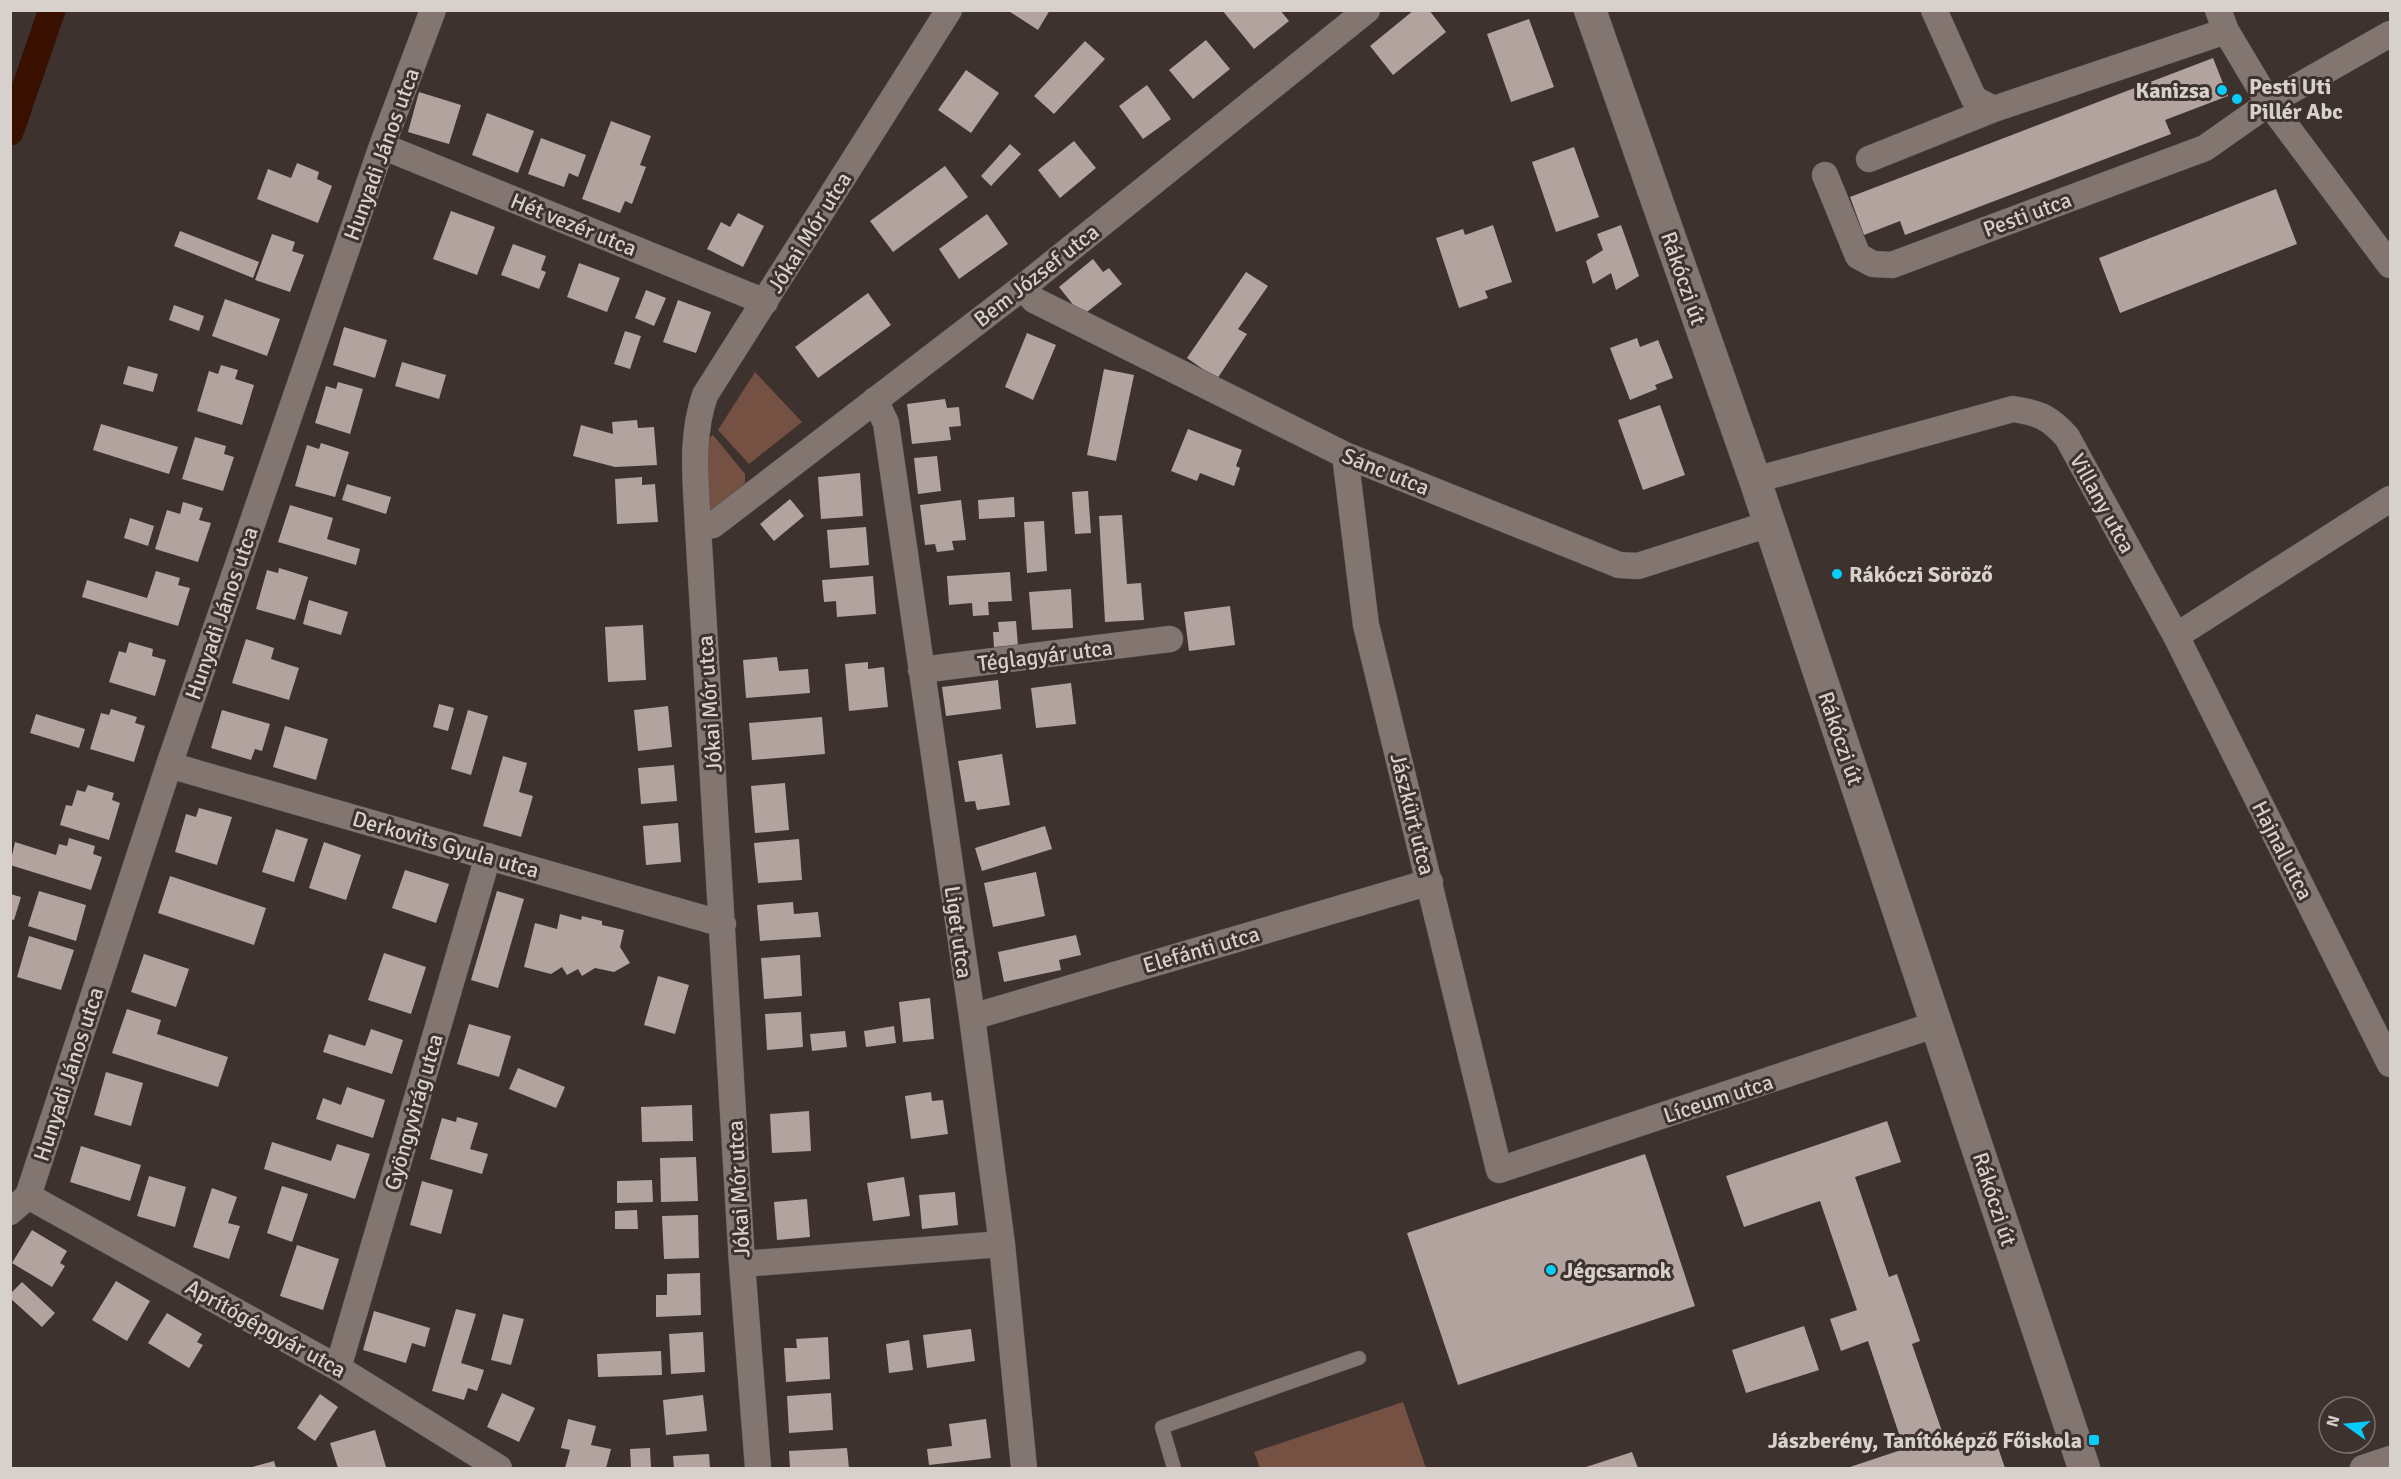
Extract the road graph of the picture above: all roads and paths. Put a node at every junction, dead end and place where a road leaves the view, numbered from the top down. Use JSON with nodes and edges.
{"nodes":[{"id":1,"x":434,"y":10,"type":"edge"},
{"id":2,"x":949,"y":10,"type":"edge"},
{"id":3,"x":1367,"y":10,"type":"edge"},
{"id":4,"x":1590,"y":10,"type":"edge"},
{"id":5,"x":1934,"y":10,"type":"edge"},
{"id":6,"x":2222,"y":20,"type":"edge"},
{"id":7,"x":2391,"y":34,"type":"edge"},
{"id":8,"x":2269,"y":103,"type":"junction"},
{"id":9,"x":1994,"y":109,"type":"junction"},
{"id":10,"x":382,"y":146,"type":"junction"},
{"id":11,"x":1869,"y":159,"type":"dead end"},
{"id":12,"x":1825,"y":175,"type":"dead end"},
{"id":13,"x":2391,"y":265,"type":"edge"},
{"id":14,"x":1023,"y":287,"type":"junction"},
{"id":15,"x":765,"y":302,"type":"junction"},
{"id":16,"x":875,"y":399,"type":"junction"},
{"id":17,"x":1345,"y":455,"type":"junction"},
{"id":18,"x":1755,"y":480,"type":"junction"},
{"id":19,"x":2391,"y":499,"type":"edge"},
{"id":20,"x":1769,"y":524,"type":"junction"},
{"id":21,"x":698,"y":527,"type":"junction"},
{"id":22,"x":2176,"y":636,"type":"junction"},
{"id":23,"x":1170,"y":639,"type":"dead end"},
{"id":24,"x":921,"y":670,"type":"junction"},
{"id":25,"x":169,"y":765,"type":"junction"},
{"id":26,"x":488,"y":856,"type":"junction"},
{"id":27,"x":1430,"y":882,"type":"junction"},
{"id":28,"x":723,"y":924,"type":"junction"},
{"id":29,"x":972,"y":1017,"type":"junction"},
{"id":30,"x":1937,"y":1024,"type":"junction"},
{"id":31,"x":2391,"y":1064,"type":"edge"},
{"id":32,"x":1499,"y":1170,"type":"joint"},
{"id":33,"x":19,"y":1204,"type":"edge"},
{"id":34,"x":1002,"y":1244,"type":"junction"},
{"id":35,"x":742,"y":1264,"type":"junction"},
{"id":36,"x":1359,"y":1358,"type":"dead end"},
{"id":37,"x":338,"y":1368,"type":"junction"},
{"id":38,"x":2391,"y":1460,"type":"edge"},
{"id":39,"x":495,"y":1468,"type":"edge"},
{"id":40,"x":758,"y":1468,"type":"edge"},
{"id":41,"x":1024,"y":1468,"type":"edge"},
{"id":42,"x":1174,"y":1468,"type":"edge"},
{"id":43,"x":2084,"y":1468,"type":"edge"},
{"id":44,"x":2363,"y":1468,"type":"edge"}],
"edges":[{"from":1,"to":10,"type":"street","name":"Hunyadi János utca"},
{"from":2,"to":15,"type":"street","name":"Jókai Mór utca"},
{"from":3,"to":14,"type":"street","name":"Bem József utca"},
{"from":4,"to":18,"type":"street","name":"Rákóczi út"},
{"from":5,"to":9,"type":"street"},
{"from":6,"to":8,"type":"street"},
{"from":6,"to":9,"type":"street"},
{"from":7,"to":8,"type":"street"},
{"from":8,"to":12,"type":"street","name":"Pesti utca"},
{"from":8,"to":13,"type":"street"},
{"from":9,"to":11,"type":"street"},
{"from":10,"to":15,"type":"street","name":"Hét vezér utca"},
{"from":10,"to":25,"type":"street","name":"Hunyadi János utca"},
{"from":14,"to":16,"type":"street","name":"Bem József utca"},
{"from":14,"to":17,"type":"street","name":"Sánc utca"},
{"from":15,"to":21,"type":"street","name":"Jókai Mór utca"},
{"from":16,"to":21,"type":"street","name":"Bem József utca"},
{"from":16,"to":24,"type":"street","name":"Liget utca"},
{"from":17,"to":20,"type":"street","name":"Sánc utca"},
{"from":17,"to":27,"type":"street","name":"Jászkürt utca"},
{"from":18,"to":20,"type":"street","name":"Rákóczi út"},
{"from":18,"to":22,"type":"street","name":"Villany utca"},
{"from":19,"to":22,"type":"street"},
{"from":20,"to":30,"type":"street","name":"Rákóczi út"},
{"from":21,"to":28,"type":"street","name":"Jókai Mór utca"},
{"from":22,"to":31,"type":"street","name":"Hajnal utca"},
{"from":23,"to":24,"type":"street","name":"Téglagyár utca"},
{"from":24,"to":29,"type":"street","name":"Liget utca"},
{"from":25,"to":26,"type":"street","name":"Derkovits Gyula utca"},
{"from":25,"to":33,"type":"street","name":"Hunyadi János utca"},
{"from":26,"to":28,"type":"street","name":"Derkovits Gyula utca"},
{"from":26,"to":37,"type":"street","name":"Gyöngyvirág utca"},
{"from":27,"to":29,"type":"street","name":"Elefánti utca"},
{"from":27,"to":32,"type":"street","name":"Jászkürt utca"},
{"from":28,"to":35,"type":"street","name":"Jókai Mór utca"},
{"from":29,"to":34,"type":"street","name":"Liget utca"},
{"from":30,"to":32,"type":"street","name":"Líceum utca"},
{"from":30,"to":43,"type":"street","name":"Rákóczi út"},
{"from":33,"to":37,"type":"street","name":"Aprítógépgyár utca"},
{"from":34,"to":35,"type":"street"},
{"from":34,"to":41,"type":"street","name":"Liget utca"},
{"from":35,"to":40,"type":"street","name":"Jókai Mór utca"},
{"from":36,"to":42,"type":"lane"},
{"from":37,"to":39,"type":"street","name":"Aprítógépgyár utca"},
{"from":38,"to":44,"type":"street"}]}
